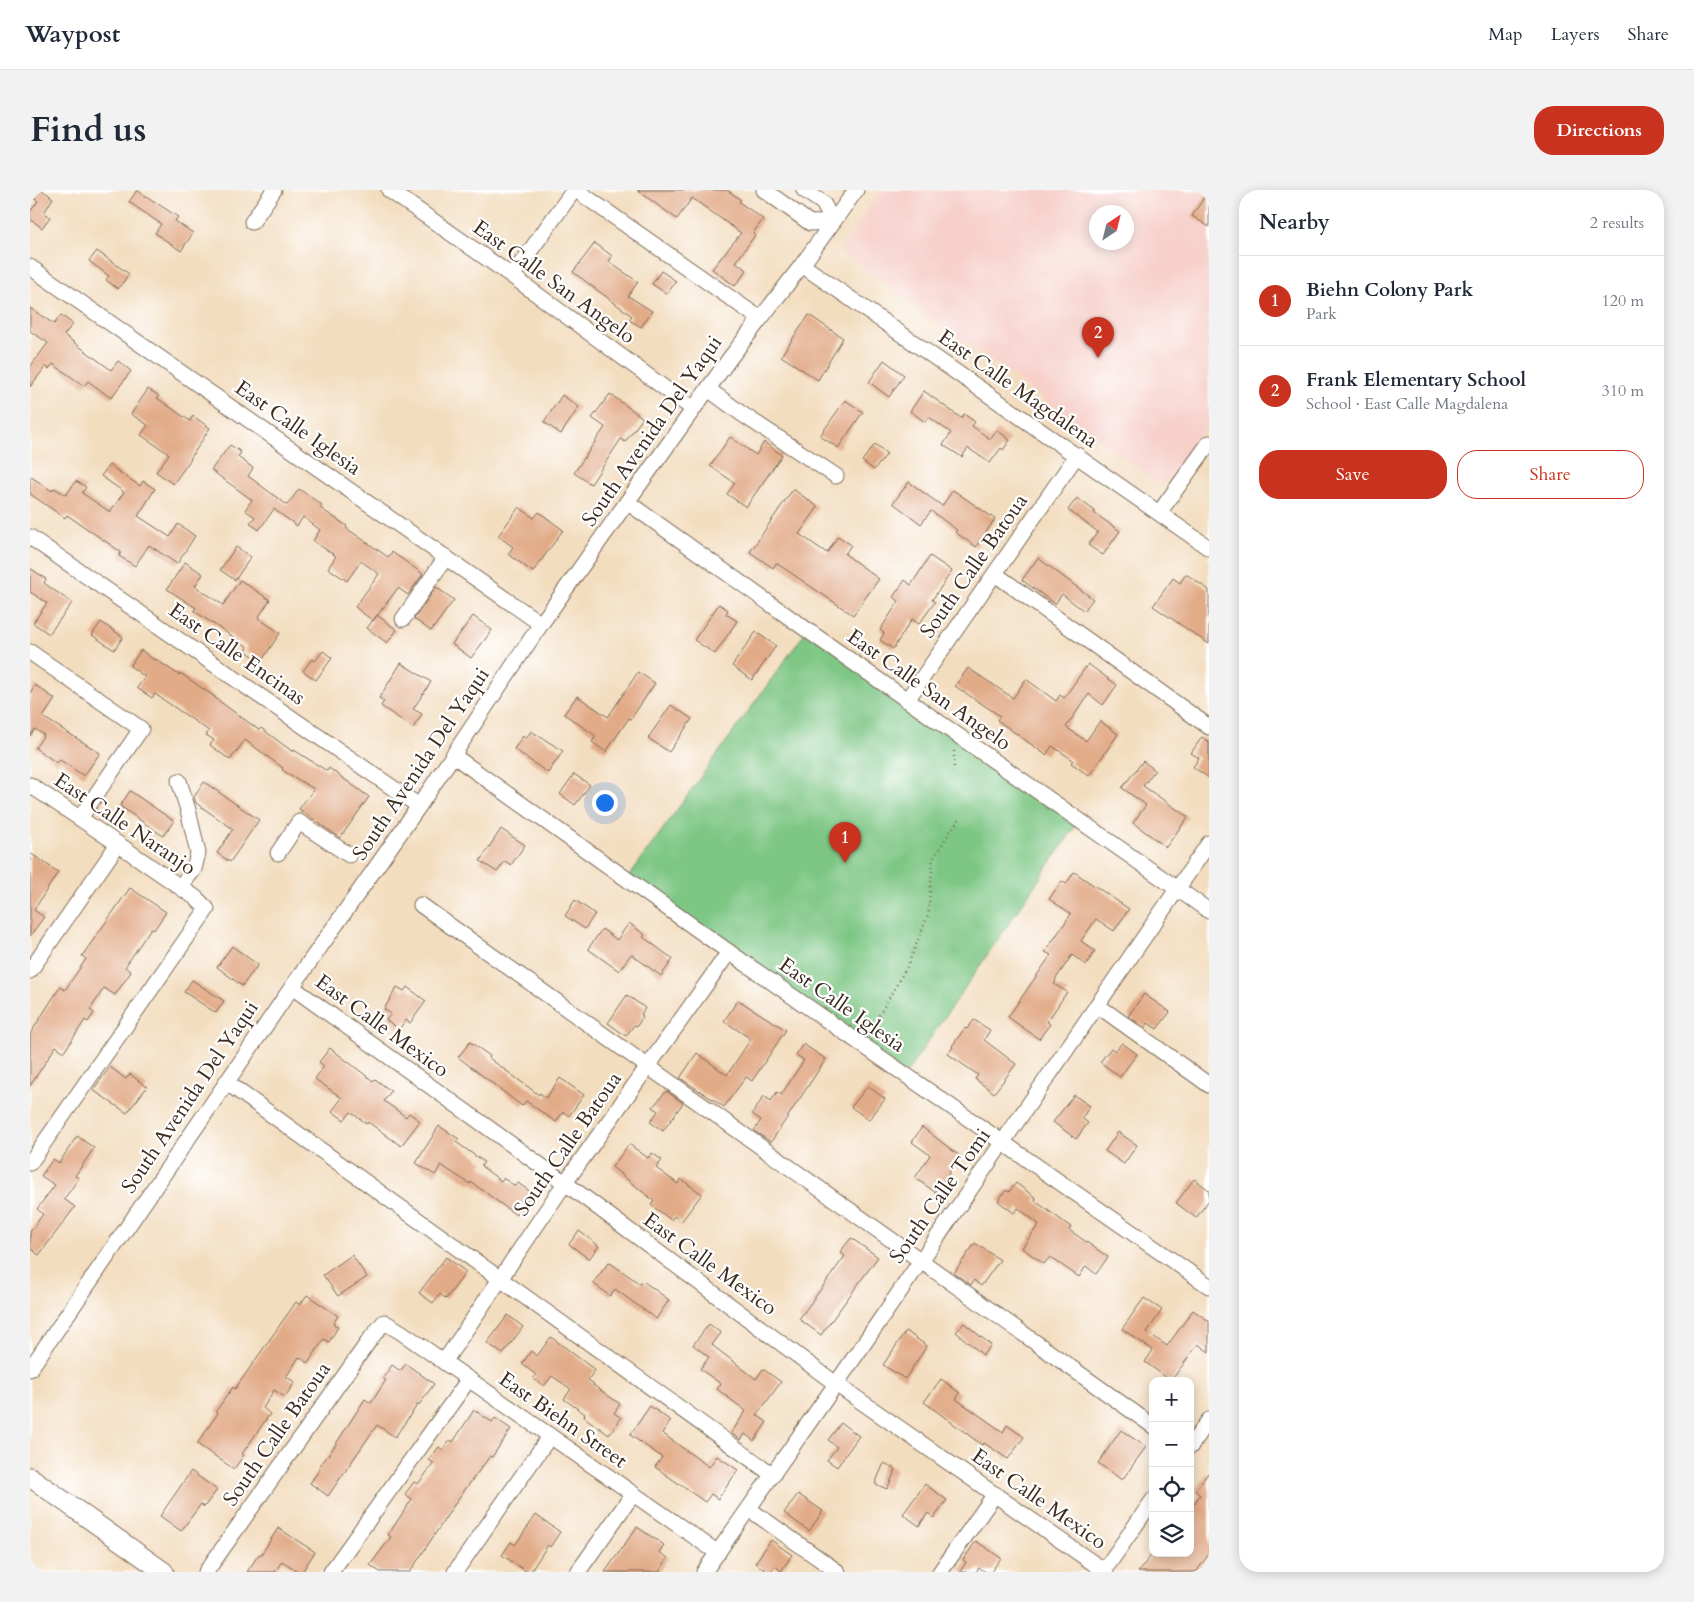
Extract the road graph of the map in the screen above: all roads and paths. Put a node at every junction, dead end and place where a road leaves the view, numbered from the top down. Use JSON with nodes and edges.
{"nodes":[{"id":1,"x":274,"y":190,"type":"edge"},
{"id":2,"x":389,"y":190,"type":"edge"},
{"id":3,"x":575,"y":190,"type":"edge"},
{"id":4,"x":764,"y":190,"type":"edge"},
{"id":5,"x":804,"y":190,"type":"edge"},
{"id":6,"x":856,"y":190,"type":"edge"},
{"id":7,"x":252,"y":222,"type":"dead end"},
{"id":8,"x":833,"y":222,"type":"junction"},
{"id":9,"x":802,"y":265,"type":"junction"},
{"id":10,"x":30,"y":268,"type":"edge"},
{"id":11,"x":512,"y":276,"type":"junction"},
{"id":12,"x":759,"y":318,"type":"junction"},
{"id":13,"x":708,"y":389,"type":"junction"},
{"id":14,"x":693,"y":409,"type":"junction"},
{"id":15,"x":1209,"y":442,"type":"edge"},
{"id":16,"x":1077,"y":456,"type":"junction"},
{"id":17,"x":836,"y":476,"type":"dead end"},
{"id":18,"x":627,"y":502,"type":"junction"},
{"id":19,"x":1159,"y":513,"type":"junction"},
{"id":20,"x":30,"y":537,"type":"edge"},
{"id":21,"x":1209,"y":548,"type":"edge"},
{"id":22,"x":446,"y":557,"type":"junction"},
{"id":23,"x":995,"y":574,"type":"junction"},
{"id":24,"x":403,"y":619,"type":"dead end"},
{"id":25,"x":541,"y":624,"type":"junction"},
{"id":26,"x":30,"y":652,"type":"edge"},
{"id":27,"x":907,"y":700,"type":"junction"},
{"id":28,"x":1209,"y":727,"type":"edge"},
{"id":29,"x":954,"y":751,"type":"dead end"},
{"id":30,"x":454,"y":756,"type":"junction"},
{"id":31,"x":954,"y":772,"type":"dead end"},
{"id":32,"x":178,"y":780,"type":"dead end"},
{"id":33,"x":30,"y":785,"type":"edge"},
{"id":34,"x":419,"y":806,"type":"junction"},
{"id":35,"x":961,"y":817,"type":"dead end"},
{"id":36,"x":80,"y":818,"type":"junction"},
{"id":37,"x":1209,"y":843,"type":"edge"},
{"id":38,"x":118,"y":844,"type":"junction"},
{"id":39,"x":278,"y":853,"type":"dead end"},
{"id":40,"x":349,"y":855,"type":"dead end"},
{"id":41,"x":180,"y":887,"type":"junction"},
{"id":42,"x":1177,"y":889,"type":"junction"},
{"id":43,"x":421,"y":905,"type":"dead end"},
{"id":44,"x":1209,"y":911,"type":"edge"},
{"id":45,"x":729,"y":952,"type":"junction"},
{"id":46,"x":30,"y":971,"type":"edge"},
{"id":47,"x":292,"y":987,"type":"junction"},
{"id":48,"x":1097,"y":1005,"type":"junction"},
{"id":49,"x":874,"y":1024,"type":"dead end"},
{"id":50,"x":647,"y":1068,"type":"junction"},
{"id":51,"x":226,"y":1082,"type":"junction"},
{"id":52,"x":1209,"y":1085,"type":"edge"},
{"id":53,"x":1003,"y":1143,"type":"junction"},
{"id":54,"x":30,"y":1163,"type":"edge"},
{"id":55,"x":565,"y":1184,"type":"junction"},
{"id":56,"x":921,"y":1262,"type":"junction"},
{"id":57,"x":500,"y":1278,"type":"junction"},
{"id":58,"x":1209,"y":1286,"type":"edge"},
{"id":59,"x":384,"y":1322,"type":"joint"},
{"id":60,"x":33,"y":1358,"type":"edge"},
{"id":61,"x":444,"y":1362,"type":"junction"},
{"id":62,"x":468,"y":1379,"type":"junction"},
{"id":63,"x":836,"y":1384,"type":"junction"},
{"id":64,"x":1209,"y":1420,"type":"edge"},
{"id":65,"x":1149,"y":1423,"type":"edge"},
{"id":66,"x":550,"y":1436,"type":"junction"},
{"id":67,"x":1194,"y":1441,"type":"edge"},
{"id":68,"x":772,"y":1475,"type":"junction"},
{"id":69,"x":30,"y":1477,"type":"edge"},
{"id":70,"x":633,"y":1494,"type":"junction"},
{"id":71,"x":995,"y":1494,"type":"junction"},
{"id":72,"x":1149,"y":1506,"type":"edge"},
{"id":73,"x":749,"y":1508,"type":"junction"},
{"id":74,"x":718,"y":1554,"type":"junction"},
{"id":75,"x":1104,"y":1571,"type":"edge"},
{"id":76,"x":164,"y":1572,"type":"edge"},
{"id":77,"x":206,"y":1572,"type":"edge"},
{"id":78,"x":331,"y":1572,"type":"edge"},
{"id":79,"x":455,"y":1572,"type":"edge"},
{"id":80,"x":578,"y":1572,"type":"edge"},
{"id":81,"x":704,"y":1572,"type":"edge"},
{"id":82,"x":838,"y":1572,"type":"edge"},
{"id":83,"x":940,"y":1572,"type":"edge"}],
"edges":[{"from":1,"to":7,"type":"street"},
{"from":2,"to":11,"type":"street","name":"East Calle San Angelo"},
{"from":3,"to":11,"type":"street"},
{"from":3,"to":12,"type":"street"},
{"from":4,"to":8,"type":"street"},
{"from":5,"to":8,"type":"street"},
{"from":6,"to":8,"type":"street","name":"South Avenida Del Yaqui"},
{"from":8,"to":9,"type":"street","name":"South Avenida Del Yaqui"},
{"from":9,"to":12,"type":"street","name":"South Avenida Del Yaqui"},
{"from":9,"to":16,"type":"street","name":"East Calle Magdalena"},
{"from":10,"to":22,"type":"street","name":"East Calle Iglesia"},
{"from":11,"to":14,"type":"street","name":"East Calle San Angelo"},
{"from":12,"to":13,"type":"street","name":"South Avenida Del Yaqui"},
{"from":13,"to":14,"type":"street","name":"South Avenida Del Yaqui"},
{"from":13,"to":17,"type":"street"},
{"from":14,"to":18,"type":"street","name":"South Avenida Del Yaqui"},
{"from":15,"to":19,"type":"street"},
{"from":16,"to":19,"type":"street","name":"East Calle Magdalena"},
{"from":16,"to":23,"type":"street","name":"South Calle Batoua"},
{"from":18,"to":25,"type":"street","name":"South Avenida Del Yaqui"},
{"from":18,"to":27,"type":"street","name":"East Calle San Angelo"},
{"from":19,"to":21,"type":"street","name":"East Calle Magdalena"},
{"from":20,"to":34,"type":"street","name":"East Calle Encinas"},
{"from":22,"to":24,"type":"street"},
{"from":22,"to":25,"type":"street","name":"East Calle Iglesia"},
{"from":23,"to":27,"type":"street","name":"South Calle Batoua"},
{"from":23,"to":28,"type":"street"},
{"from":25,"to":30,"type":"street","name":"South Avenida Del Yaqui"},
{"from":26,"to":36,"type":"street"},
{"from":27,"to":42,"type":"street","name":"East Calle San Angelo"},
{"from":29,"to":31,"type":"path"},
{"from":30,"to":34,"type":"street","name":"South Avenida Del Yaqui"},
{"from":30,"to":45,"type":"street","name":"East Calle Iglesia"},
{"from":32,"to":41,"type":"street"},
{"from":33,"to":36,"type":"street","name":"East Calle Naranjo"},
{"from":34,"to":47,"type":"street","name":"South Avenida Del Yaqui"},
{"from":35,"to":49,"type":"path"},
{"from":36,"to":38,"type":"street","name":"East Calle Naranjo"},
{"from":37,"to":42,"type":"street","name":"South Calle Tomi"},
{"from":38,"to":41,"type":"street","name":"East Calle Naranjo"},
{"from":38,"to":46,"type":"street"},
{"from":39,"to":40,"type":"street"},
{"from":41,"to":54,"type":"street","name":"East Calle Naranjo"},
{"from":42,"to":44,"type":"street","name":"East Calle San Angelo"},
{"from":42,"to":48,"type":"street","name":"South Calle Tomi"},
{"from":43,"to":50,"type":"street"},
{"from":45,"to":50,"type":"street","name":"South Calle Batoua"},
{"from":45,"to":53,"type":"street","name":"East Calle Iglesia"},
{"from":47,"to":51,"type":"street","name":"South Avenida Del Yaqui"},
{"from":47,"to":55,"type":"street","name":"East Calle Mexico"},
{"from":48,"to":52,"type":"street"},
{"from":48,"to":53,"type":"street","name":"South Calle Tomi"},
{"from":50,"to":55,"type":"street","name":"South Calle Batoua"},
{"from":50,"to":56,"type":"street"},
{"from":51,"to":57,"type":"street"},
{"from":51,"to":60,"type":"street","name":"South Avenida Del Yaqui"},
{"from":53,"to":56,"type":"street","name":"South Calle Tomi"},
{"from":53,"to":58,"type":"street","name":"East Calle Iglesia"},
{"from":55,"to":57,"type":"street","name":"South Calle Batoua"},
{"from":55,"to":63,"type":"street","name":"East Calle Mexico"},
{"from":56,"to":63,"type":"street","name":"South Calle Tomi"},
{"from":56,"to":65,"type":"street"},
{"from":57,"to":61,"type":"street","name":"South Calle Batoua"},
{"from":57,"to":68,"type":"street"},
{"from":59,"to":61,"type":"street","name":"East Biehn Street"},
{"from":59,"to":77,"type":"street","name":"South Calle Batoua"},
{"from":61,"to":62,"type":"street","name":"East Biehn Street"},
{"from":62,"to":66,"type":"street","name":"East Biehn Street"},
{"from":62,"to":78,"type":"street"},
{"from":63,"to":68,"type":"street","name":"South Calle Tomi"},
{"from":63,"to":71,"type":"street","name":"East Calle Mexico"},
{"from":64,"to":67,"type":"street"},
{"from":66,"to":70,"type":"street","name":"East Biehn Street"},
{"from":66,"to":79,"type":"street"},
{"from":68,"to":73,"type":"street","name":"South Calle Tomi"},
{"from":69,"to":76,"type":"main road"},
{"from":70,"to":74,"type":"street","name":"East Biehn Street"},
{"from":70,"to":80,"type":"street"},
{"from":71,"to":75,"type":"street","name":"East Calle Mexico"},
{"from":71,"to":83,"type":"street"},
{"from":72,"to":75,"type":"street"},
{"from":73,"to":74,"type":"street","name":"South Calle Tomi"},
{"from":73,"to":82,"type":"street"},
{"from":74,"to":81,"type":"street","name":"South Calle Tomi"}]}
